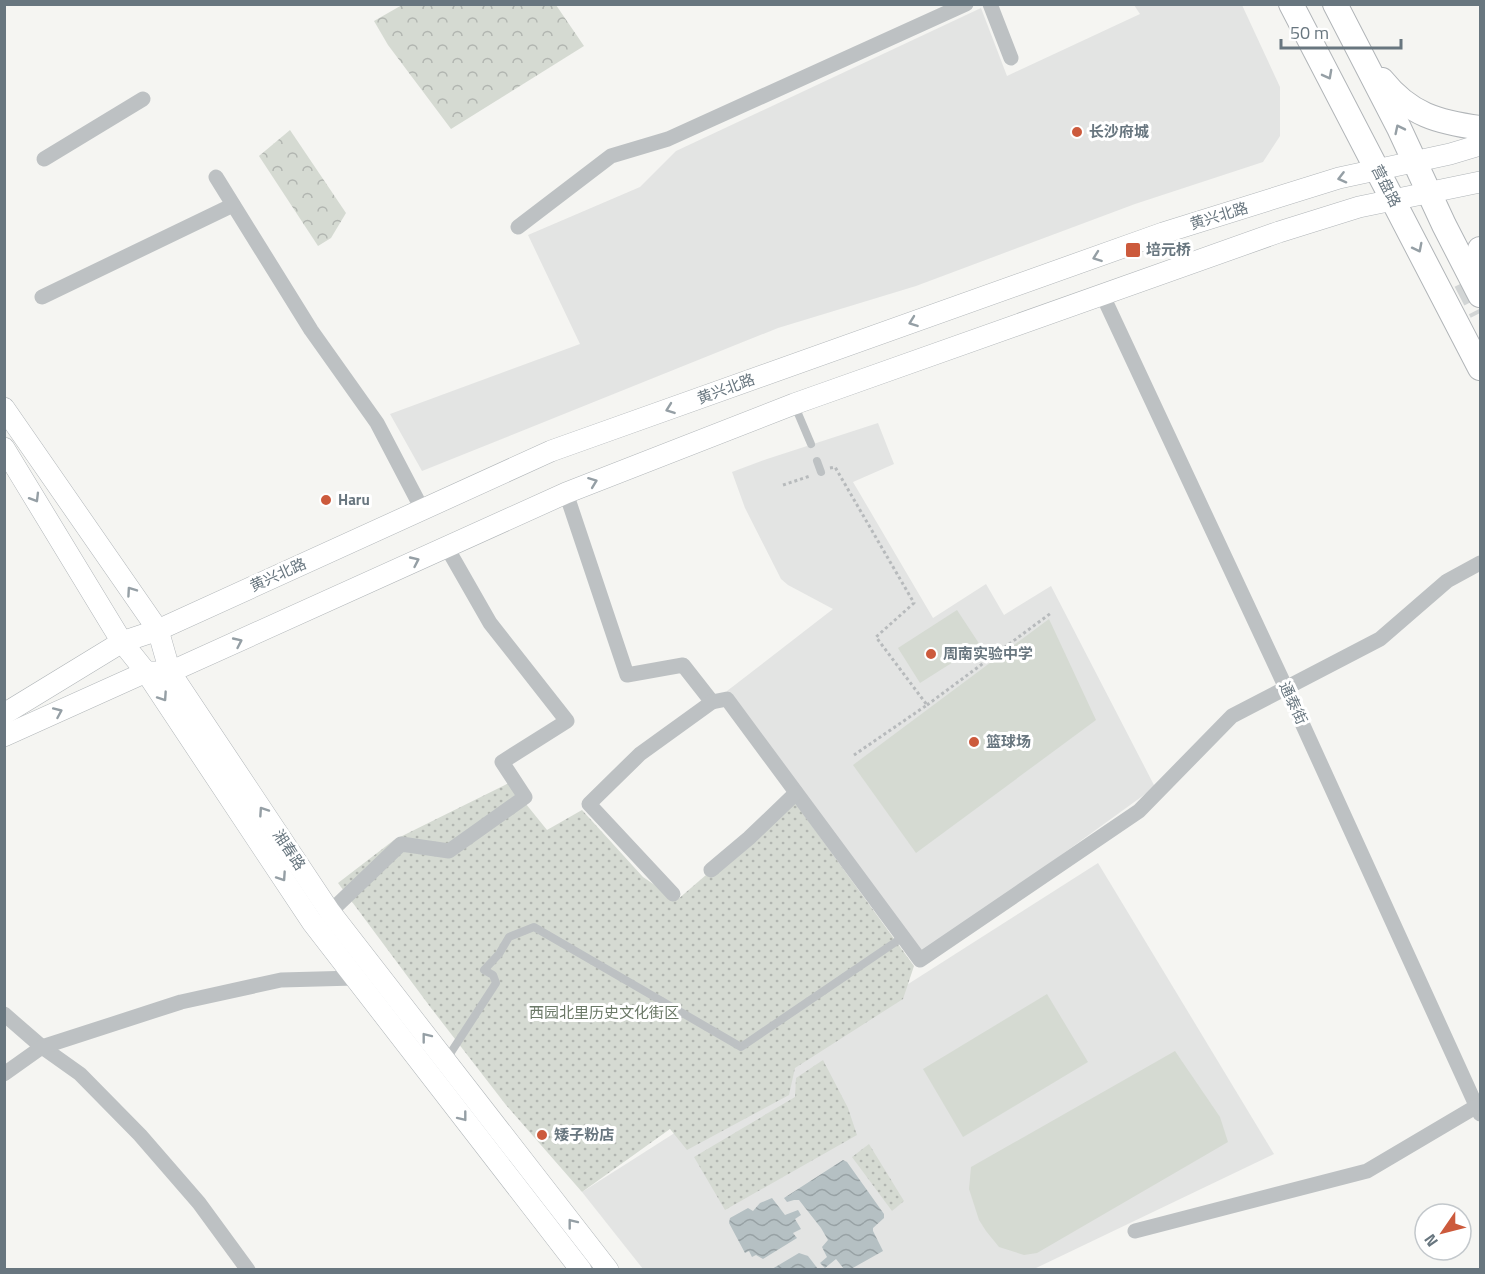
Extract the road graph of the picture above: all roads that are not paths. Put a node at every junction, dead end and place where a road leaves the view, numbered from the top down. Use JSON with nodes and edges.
{"nodes":[{"id":1,"x":966,"y":4,"type":"edge"},
{"id":2,"x":990,"y":4,"type":"edge"},
{"id":3,"x":1291,"y":4,"type":"edge"},
{"id":4,"x":1335,"y":4,"type":"edge"},
{"id":5,"x":1358,"y":49,"type":"junction"},
{"id":6,"x":1011,"y":58,"type":"dead end"},
{"id":7,"x":143,"y":99,"type":"dead end"},
{"id":8,"x":1480,"y":128,"type":"edge"},
{"id":9,"x":1480,"y":145,"type":"edge"},
{"id":10,"x":44,"y":159,"type":"dead end"},
{"id":11,"x":1414,"y":162,"type":"junction"},
{"id":12,"x":1378,"y":170,"type":"junction"},
{"id":13,"x":216,"y":177,"type":"dead end"},
{"id":14,"x":1480,"y":182,"type":"edge"},
{"id":15,"x":1429,"y":193,"type":"junction"},
{"id":16,"x":1394,"y":200,"type":"junction"},
{"id":17,"x":233,"y":205,"type":"junction"},
{"id":18,"x":518,"y":227,"type":"dead end"},
{"id":19,"x":1480,"y":249,"type":"edge"},
{"id":20,"x":1480,"y":286,"type":"tunnel mouth"},
{"id":21,"x":1102,"y":294,"type":"junction"},
{"id":22,"x":1480,"y":295,"type":"tunnel mouth"},
{"id":23,"x":42,"y":297,"type":"dead end"},
{"id":24,"x":1480,"y":368,"type":"edge"},
{"id":25,"x":794,"y":404,"type":"junction"},
{"id":26,"x":4,"y":408,"type":"edge"},
{"id":27,"x":811,"y":444,"type":"dead end"},
{"id":28,"x":4,"y":448,"type":"edge"},
{"id":29,"x":817,"y":461,"type":"dead end"},
{"id":30,"x":821,"y":471,"type":"road end"},
{"id":31,"x":566,"y":493,"type":"junction"},
{"id":32,"x":422,"y":509,"type":"junction"},
{"id":33,"x":446,"y":546,"type":"junction"},
{"id":34,"x":1480,"y":563,"type":"edge"},
{"id":35,"x":158,"y":630,"type":"junction"},
{"id":36,"x":122,"y":642,"type":"junction"},
{"id":37,"x":146,"y":672,"type":"junction"},
{"id":38,"x":170,"y":672,"type":"junction"},
{"id":39,"x":1286,"y":688,"type":"junction"},
{"id":40,"x":712,"y":702,"type":"junction"},
{"id":41,"x":4,"y":714,"type":"edge"},
{"id":42,"x":4,"y":736,"type":"edge"},
{"id":43,"x":796,"y":793,"type":"junction"},
{"id":44,"x":711,"y":870,"type":"dead end"},
{"id":45,"x":673,"y":894,"type":"dead end"},
{"id":46,"x":330,"y":912,"type":"junction"},
{"id":47,"x":903,"y":937,"type":"junction"},
{"id":48,"x":356,"y":978,"type":"junction"},
{"id":49,"x":4,"y":1014,"type":"edge"},
{"id":50,"x":42,"y":1047,"type":"junction"},
{"id":51,"x":446,"y":1061,"type":"junction"},
{"id":52,"x":4,"y":1074,"type":"edge"},
{"id":53,"x":1479,"y":1110,"type":"edge"},
{"id":54,"x":1135,"y":1231,"type":"dead end"},
{"id":55,"x":248,"y":1269,"type":"edge"},
{"id":56,"x":581,"y":1269,"type":"edge"},
{"id":57,"x":608,"y":1269,"type":"edge"}],
"edges":[{"from":1,"to":18,"type":"street"},
{"from":2,"to":6,"type":"street"},
{"from":3,"to":12,"type":"main road","name":"营盘路","one_way":true},
{"from":4,"to":5,"type":"main road"},
{"from":5,"to":8,"type":"main road"},
{"from":11,"to":5,"type":"main road","one_way":true},
{"from":7,"to":10,"type":"street"},
{"from":9,"to":11,"type":"main road","name":"黄兴北路"},
{"from":11,"to":12,"type":"main road","name":"黄兴北路"},
{"from":11,"to":15,"type":"main road"},
{"from":12,"to":16,"type":"main road","name":"营盘路"},
{"from":12,"to":32,"type":"main road","name":"黄兴北路","one_way":true},
{"from":13,"to":17,"type":"street"},
{"from":14,"to":15,"type":"main road"},
{"from":15,"to":16,"type":"main road"},
{"from":15,"to":22,"type":"main road"},
{"from":16,"to":21,"type":"main road"},
{"from":16,"to":24,"type":"main road","name":"营盘路","one_way":true},
{"from":17,"to":23,"type":"street"},
{"from":17,"to":32,"type":"street"},
{"from":19,"to":20,"type":"main road"},
{"from":21,"to":25,"type":"main road"},
{"from":21,"to":39,"type":"street","name":"通泰街"},
{"from":25,"to":27,"type":"lane"},
{"from":31,"to":25,"type":"main road","one_way":true},
{"from":35,"to":26,"type":"main road","name":"湘春路","one_way":true},
{"from":28,"to":36,"type":"main road","name":"湘春路","one_way":true},
{"from":29,"to":30,"type":"lane"},
{"from":31,"to":33,"type":"main road"},
{"from":31,"to":40,"type":"street"},
{"from":32,"to":35,"type":"main road","name":"黄兴北路"},
{"from":38,"to":33,"type":"main road","one_way":true},
{"from":33,"to":46,"type":"street"},
{"from":34,"to":39,"type":"street"},
{"from":35,"to":36,"type":"main road","name":"黄兴北路"},
{"from":35,"to":38,"type":"main road","name":"湘春路"},
{"from":36,"to":37,"type":"main road","name":"湘春路"},
{"from":36,"to":41,"type":"main road","name":"黄兴北路"},
{"from":37,"to":38,"type":"main road"},
{"from":42,"to":37,"type":"main road","one_way":true},
{"from":37,"to":48,"type":"main road","name":"湘春路","one_way":true},
{"from":46,"to":38,"type":"main road","name":"湘春路","one_way":true},
{"from":39,"to":47,"type":"street"},
{"from":39,"to":53,"type":"street","name":"通泰街"},
{"from":40,"to":43,"type":"street"},
{"from":40,"to":45,"type":"street"},
{"from":43,"to":44,"type":"street"},
{"from":43,"to":47,"type":"street"},
{"from":51,"to":46,"type":"main road","name":"湘春路","one_way":true},
{"from":47,"to":51,"type":"lane"},
{"from":48,"to":50,"type":"street"},
{"from":48,"to":56,"type":"main road","name":"湘春路","one_way":true},
{"from":49,"to":50,"type":"street"},
{"from":50,"to":52,"type":"street"},
{"from":50,"to":55,"type":"street"},
{"from":57,"to":51,"type":"main road","name":"湘春路","one_way":true},
{"from":53,"to":54,"type":"street"}]}
